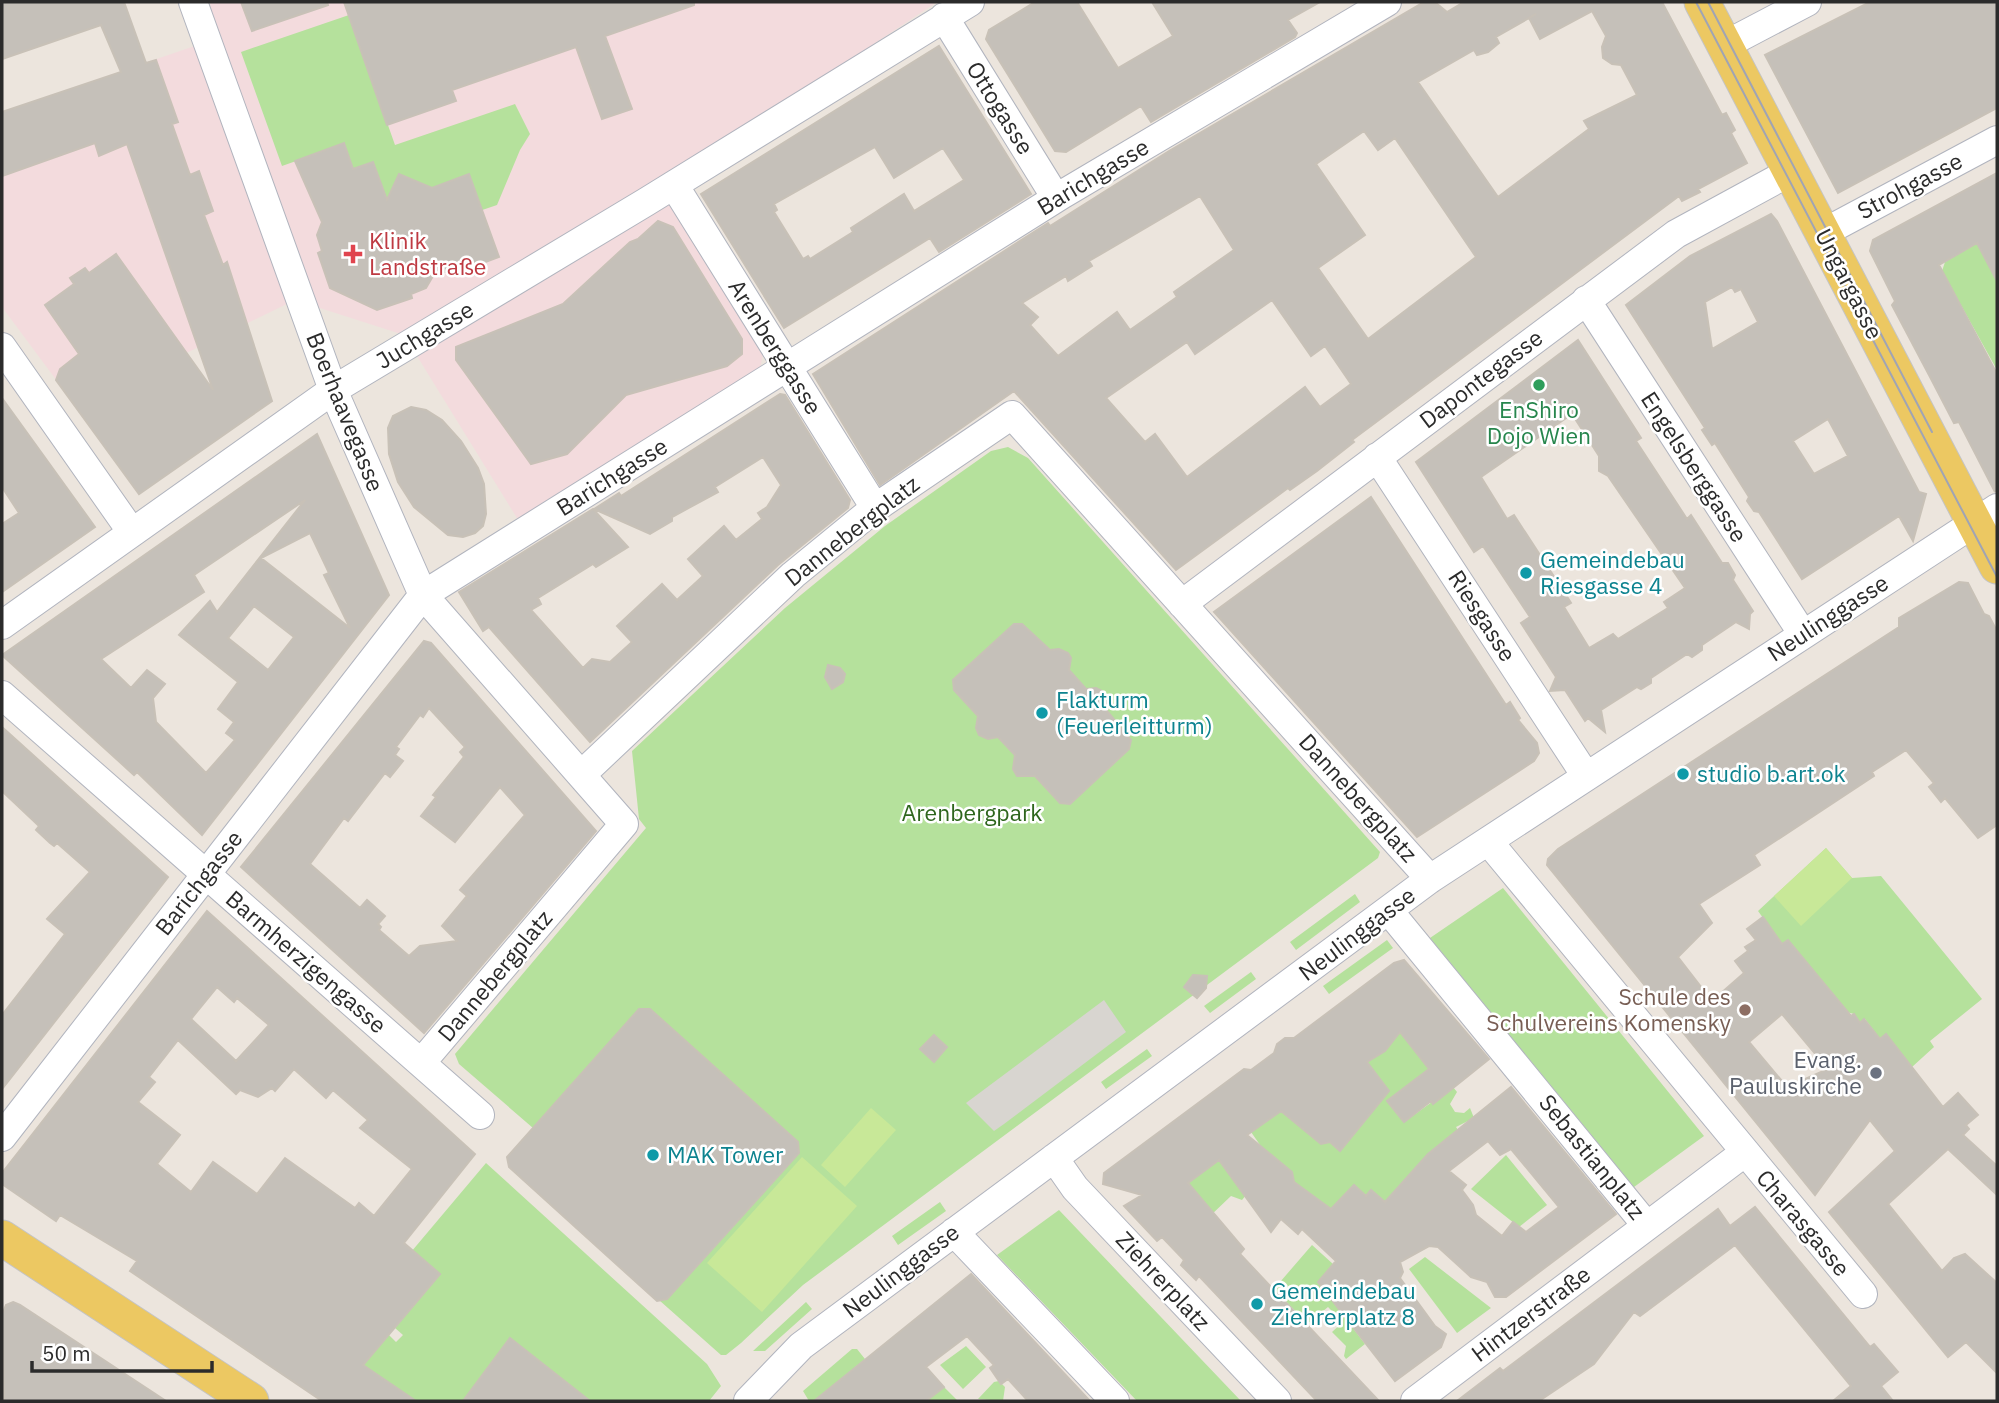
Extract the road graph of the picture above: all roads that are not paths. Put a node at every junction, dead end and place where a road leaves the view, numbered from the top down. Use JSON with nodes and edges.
{"nodes":[{"id":1,"x":192,"y":2,"type":"edge"},
{"id":2,"x":970,"y":2,"type":"edge"},
{"id":3,"x":1387,"y":2,"type":"edge"},
{"id":4,"x":1702,"y":2,"type":"edge"},
{"id":5,"x":1807,"y":2,"type":"edge"},
{"id":6,"x":944,"y":18,"type":"junction"},
{"id":7,"x":1725,"y":45,"type":"junction"},
{"id":8,"x":1997,"y":140,"type":"edge"},
{"id":9,"x":1790,"y":172,"type":"junction"},
{"id":10,"x":674,"y":185,"type":"junction"},
{"id":11,"x":1056,"y":198,"type":"junction"},
{"id":12,"x":1823,"y":233,"type":"junction"},
{"id":13,"x":1586,"y":300,"type":"junction"},
{"id":14,"x":2,"y":347,"type":"edge"},
{"id":15,"x":788,"y":368,"type":"junction"},
{"id":16,"x":333,"y":390,"type":"junction"},
{"id":17,"x":1377,"y":457,"type":"junction"},
{"id":18,"x":876,"y":508,"type":"junction"},
{"id":19,"x":1986,"y":516,"type":"edge"},
{"id":20,"x":131,"y":531,"type":"junction"},
{"id":21,"x":1997,"y":566,"type":"edge"},
{"id":22,"x":423,"y":595,"type":"junction"},
{"id":23,"x":1182,"y":604,"type":"junction"},
{"id":24,"x":2,"y":625,"type":"edge"},
{"id":25,"x":1802,"y":633,"type":"junction"},
{"id":26,"x":2,"y":695,"type":"edge"},
{"id":27,"x":581,"y":775,"type":"junction"},
{"id":28,"x":1586,"y":776,"type":"junction"},
{"id":29,"x":1488,"y":841,"type":"junction"},
{"id":30,"x":206,"y":874,"type":"junction"},
{"id":31,"x":1430,"y":879,"type":"junction"},
{"id":32,"x":1389,"y":911,"type":"junction"},
{"id":33,"x":421,"y":1063,"type":"junction"},
{"id":34,"x":480,"y":1115,"type":"dead end"},
{"id":35,"x":2,"y":1137,"type":"edge"},
{"id":36,"x":1744,"y":1153,"type":"junction"},
{"id":37,"x":1054,"y":1158,"type":"junction"},
{"id":38,"x":1647,"y":1226,"type":"junction"},
{"id":39,"x":954,"y":1232,"type":"junction"},
{"id":40,"x":2,"y":1238,"type":"edge"},
{"id":41,"x":1863,"y":1294,"type":"dead end"},
{"id":42,"x":251,"y":1401,"type":"edge"},
{"id":43,"x":748,"y":1401,"type":"edge"},
{"id":44,"x":1115,"y":1401,"type":"edge"},
{"id":45,"x":1277,"y":1401,"type":"edge"},
{"id":46,"x":1415,"y":1401,"type":"edge"}],
"edges":[{"from":1,"to":16,"type":"street","name":"Boerhaavegasse"},
{"from":2,"to":6,"type":"street","name":"Juchgasse"},
{"from":3,"to":11,"type":"street","name":"Barichgasse"},
{"from":4,"to":7,"type":"main road","name":"Ungargasse"},
{"from":5,"to":7,"type":"street"},
{"from":6,"to":10,"type":"street","name":"Juchgasse"},
{"from":6,"to":11,"type":"street","name":"Ottogasse"},
{"from":7,"to":9,"type":"main road","name":"Ungargasse"},
{"from":8,"to":12,"type":"street","name":"Strohgasse"},
{"from":9,"to":12,"type":"main road","name":"Ungargasse"},
{"from":9,"to":13,"type":"street","name":"Dapontegasse"},
{"from":10,"to":15,"type":"street","name":"Arenberggasse"},
{"from":10,"to":16,"type":"street","name":"Juchgasse"},
{"from":11,"to":15,"type":"street","name":"Barichgasse"},
{"from":12,"to":19,"type":"main road","name":"Ungargasse"},
{"from":13,"to":17,"type":"street","name":"Dapontegasse"},
{"from":13,"to":25,"type":"street","name":"Engelsberggasse"},
{"from":14,"to":20,"type":"street"},
{"from":15,"to":18,"type":"street","name":"Arenberggasse"},
{"from":15,"to":22,"type":"street","name":"Barichgasse"},
{"from":16,"to":20,"type":"street","name":"Juchgasse"},
{"from":16,"to":22,"type":"street","name":"Boerhaavegasse"},
{"from":17,"to":23,"type":"street","name":"Dapontegasse"},
{"from":17,"to":28,"type":"street","name":"Riesgasse"},
{"from":18,"to":23,"type":"street","name":"Dannebergplatz"},
{"from":18,"to":27,"type":"street","name":"Dannebergplatz"},
{"from":19,"to":21,"type":"main road","name":"Ungargasse"},
{"from":19,"to":25,"type":"street","name":"Neulinggasse"},
{"from":20,"to":24,"type":"street","name":"Juchgasse"},
{"from":22,"to":27,"type":"street","name":"Boerhaavegasse"},
{"from":22,"to":30,"type":"street","name":"Barichgasse"},
{"from":23,"to":31,"type":"street","name":"Dannebergplatz"},
{"from":25,"to":28,"type":"street","name":"Neulinggasse"},
{"from":26,"to":30,"type":"street","name":"Barmherzigengasse"},
{"from":27,"to":33,"type":"street","name":"Dannebergplatz"},
{"from":28,"to":29,"type":"street","name":"Neulinggasse"},
{"from":29,"to":31,"type":"street","name":"Neulinggasse"},
{"from":29,"to":36,"type":"street"},
{"from":30,"to":33,"type":"street","name":"Barmherzigengasse"},
{"from":30,"to":35,"type":"street","name":"Barichgasse"},
{"from":31,"to":32,"type":"street","name":"Neulinggasse"},
{"from":32,"to":37,"type":"street","name":"Neulinggasse"},
{"from":32,"to":38,"type":"street","name":"Sebastianplatz"},
{"from":33,"to":34,"type":"street","name":"Dannebergplatz"},
{"from":36,"to":38,"type":"street","name":"Sebastianplatz"},
{"from":36,"to":41,"type":"street","name":"Charasgasse"},
{"from":37,"to":39,"type":"street","name":"Neulinggasse"},
{"from":37,"to":45,"type":"street","name":"Ziehrerplatz"},
{"from":38,"to":46,"type":"street","name":"Hintzerstraße"},
{"from":39,"to":43,"type":"street","name":"Neulinggasse"},
{"from":39,"to":44,"type":"street"},
{"from":40,"to":42,"type":"main road"}]}
